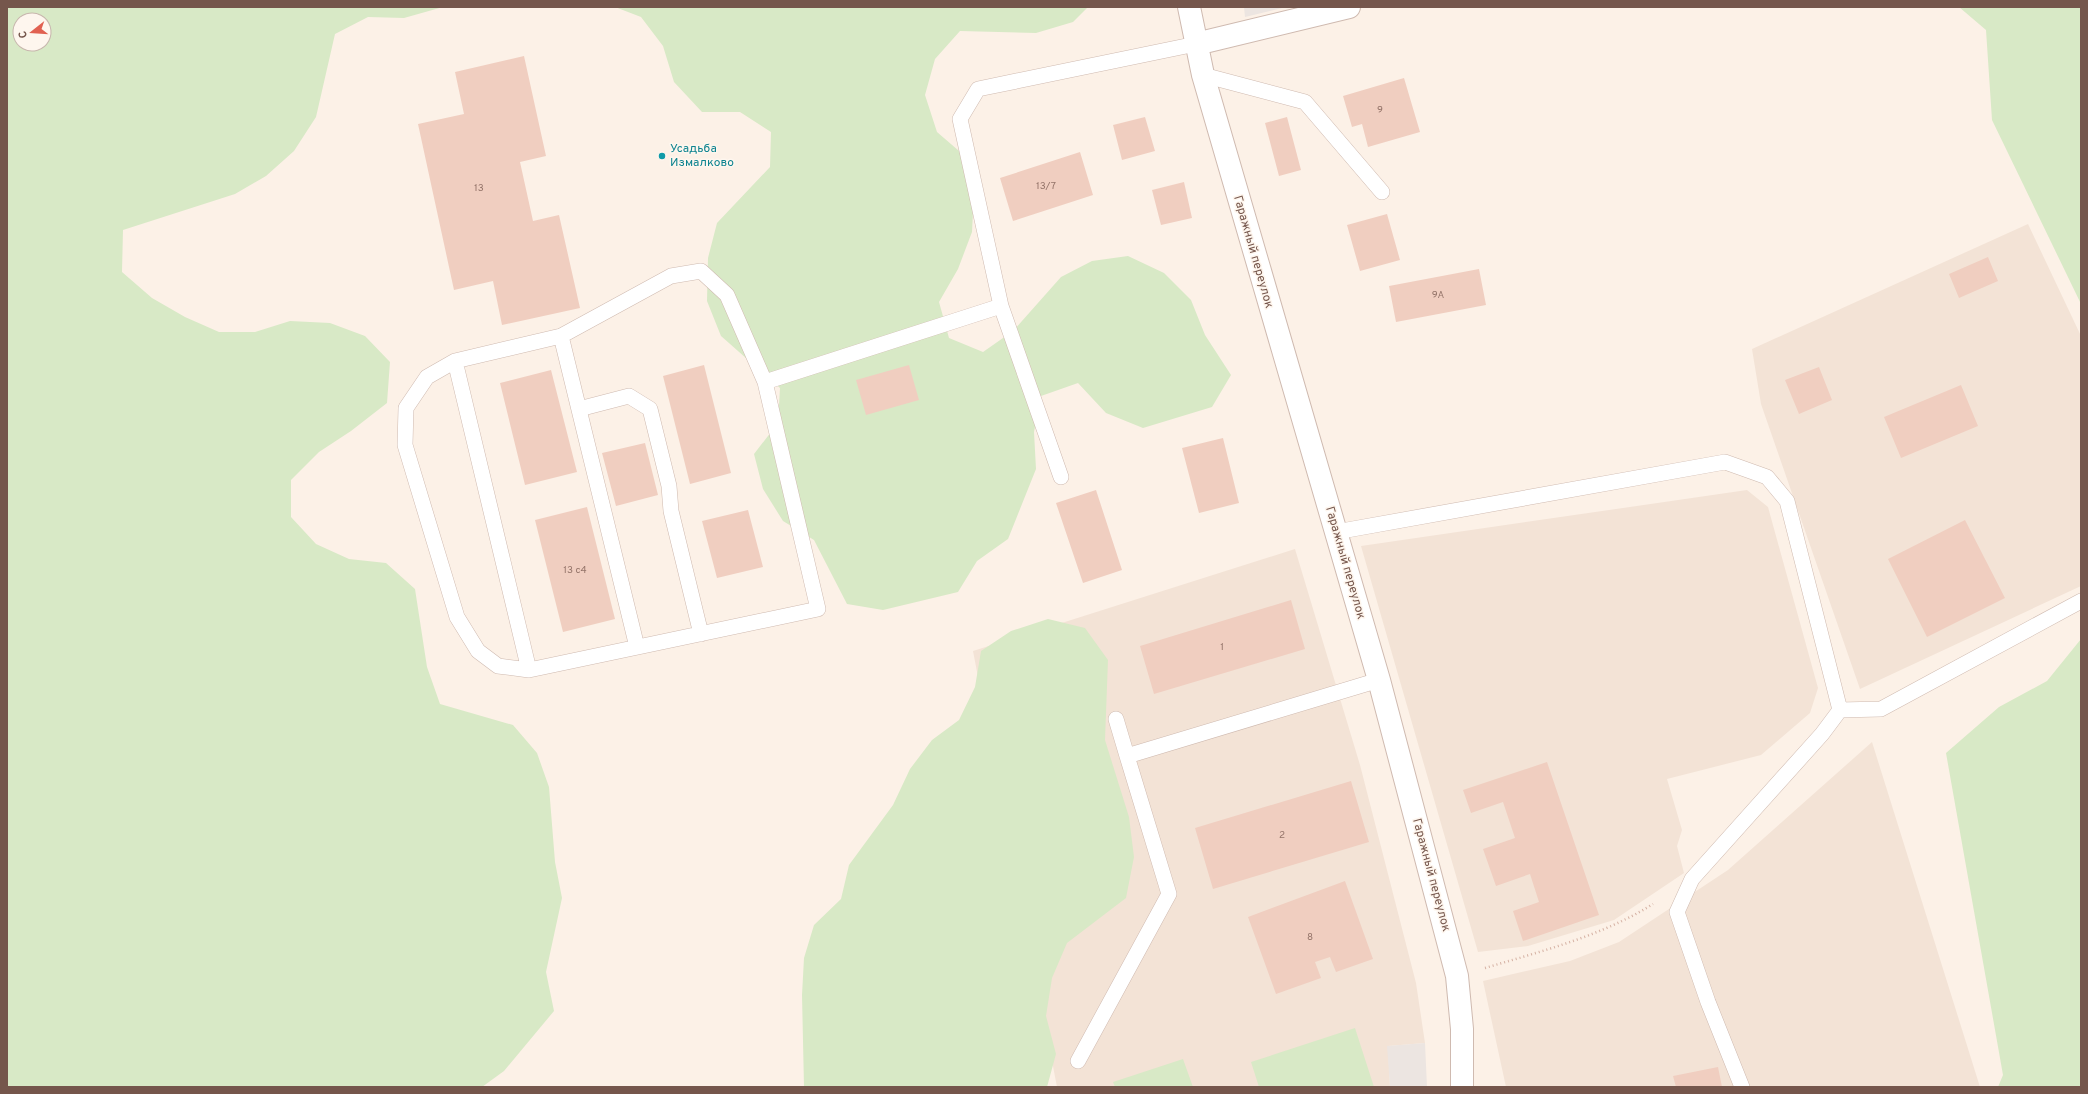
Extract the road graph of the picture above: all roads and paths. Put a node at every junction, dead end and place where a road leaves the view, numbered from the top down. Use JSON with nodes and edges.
{"nodes":[{"id":1,"x":1189,"y":7,"type":"edge"},
{"id":2,"x":1349,"y":7,"type":"edge"},
{"id":3,"x":1196,"y":44,"type":"junction"},
{"id":4,"x":1203,"y":75,"type":"junction"},
{"id":5,"x":1382,"y":192,"type":"dead end"},
{"id":6,"x":1001,"y":306,"type":"junction"},
{"id":7,"x":561,"y":336,"type":"junction"},
{"id":8,"x":455,"y":361,"type":"junction"},
{"id":9,"x":765,"y":382,"type":"junction"},
{"id":10,"x":579,"y":409,"type":"junction"},
{"id":11,"x":1061,"y":477,"type":"dead end"},
{"id":12,"x":1336,"y":532,"type":"junction"},
{"id":13,"x":2081,"y":601,"type":"edge"},
{"id":14,"x":702,"y":634,"type":"junction"},
{"id":15,"x":637,"y":647,"type":"junction"},
{"id":16,"x":529,"y":670,"type":"junction"},
{"id":17,"x":1379,"y":680,"type":"junction"},
{"id":18,"x":1840,"y":710,"type":"junction"},
{"id":19,"x":1116,"y":719,"type":"dead end"},
{"id":20,"x":1128,"y":756,"type":"junction"},
{"id":21,"x":1654,"y":903,"type":"dead end"},
{"id":22,"x":1457,"y":976,"type":"junction"},
{"id":23,"x":1078,"y":1061,"type":"dead end"},
{"id":24,"x":1462,"y":1087,"type":"edge"},
{"id":25,"x":1742,"y":1087,"type":"edge"}],
"edges":[{"from":1,"to":3,"type":"street","name":"Гаражный переулок"},
{"from":2,"to":3,"type":"street"},
{"from":3,"to":4,"type":"street","name":"Гаражный переулок"},
{"from":3,"to":6,"type":"lane"},
{"from":4,"to":5,"type":"lane"},
{"from":4,"to":12,"type":"street","name":"Гаражный переулок"},
{"from":6,"to":9,"type":"lane"},
{"from":6,"to":11,"type":"lane"},
{"from":7,"to":8,"type":"lane"},
{"from":7,"to":9,"type":"lane"},
{"from":7,"to":10,"type":"lane"},
{"from":8,"to":16,"type":"lane"},
{"from":8,"to":16,"type":"lane"},
{"from":9,"to":14,"type":"lane"},
{"from":10,"to":14,"type":"lane"},
{"from":10,"to":15,"type":"lane"},
{"from":12,"to":17,"type":"street","name":"Гаражный переулок"},
{"from":12,"to":18,"type":"lane"},
{"from":13,"to":18,"type":"lane"},
{"from":14,"to":15,"type":"lane"},
{"from":15,"to":16,"type":"lane"},
{"from":17,"to":20,"type":"lane"},
{"from":17,"to":22,"type":"street","name":"Гаражный переулок"},
{"from":18,"to":25,"type":"lane"},
{"from":19,"to":20,"type":"lane"},
{"from":20,"to":23,"type":"lane"},
{"from":21,"to":22,"type":"path"},
{"from":22,"to":24,"type":"street","name":"Гаражный переулок"}]}
